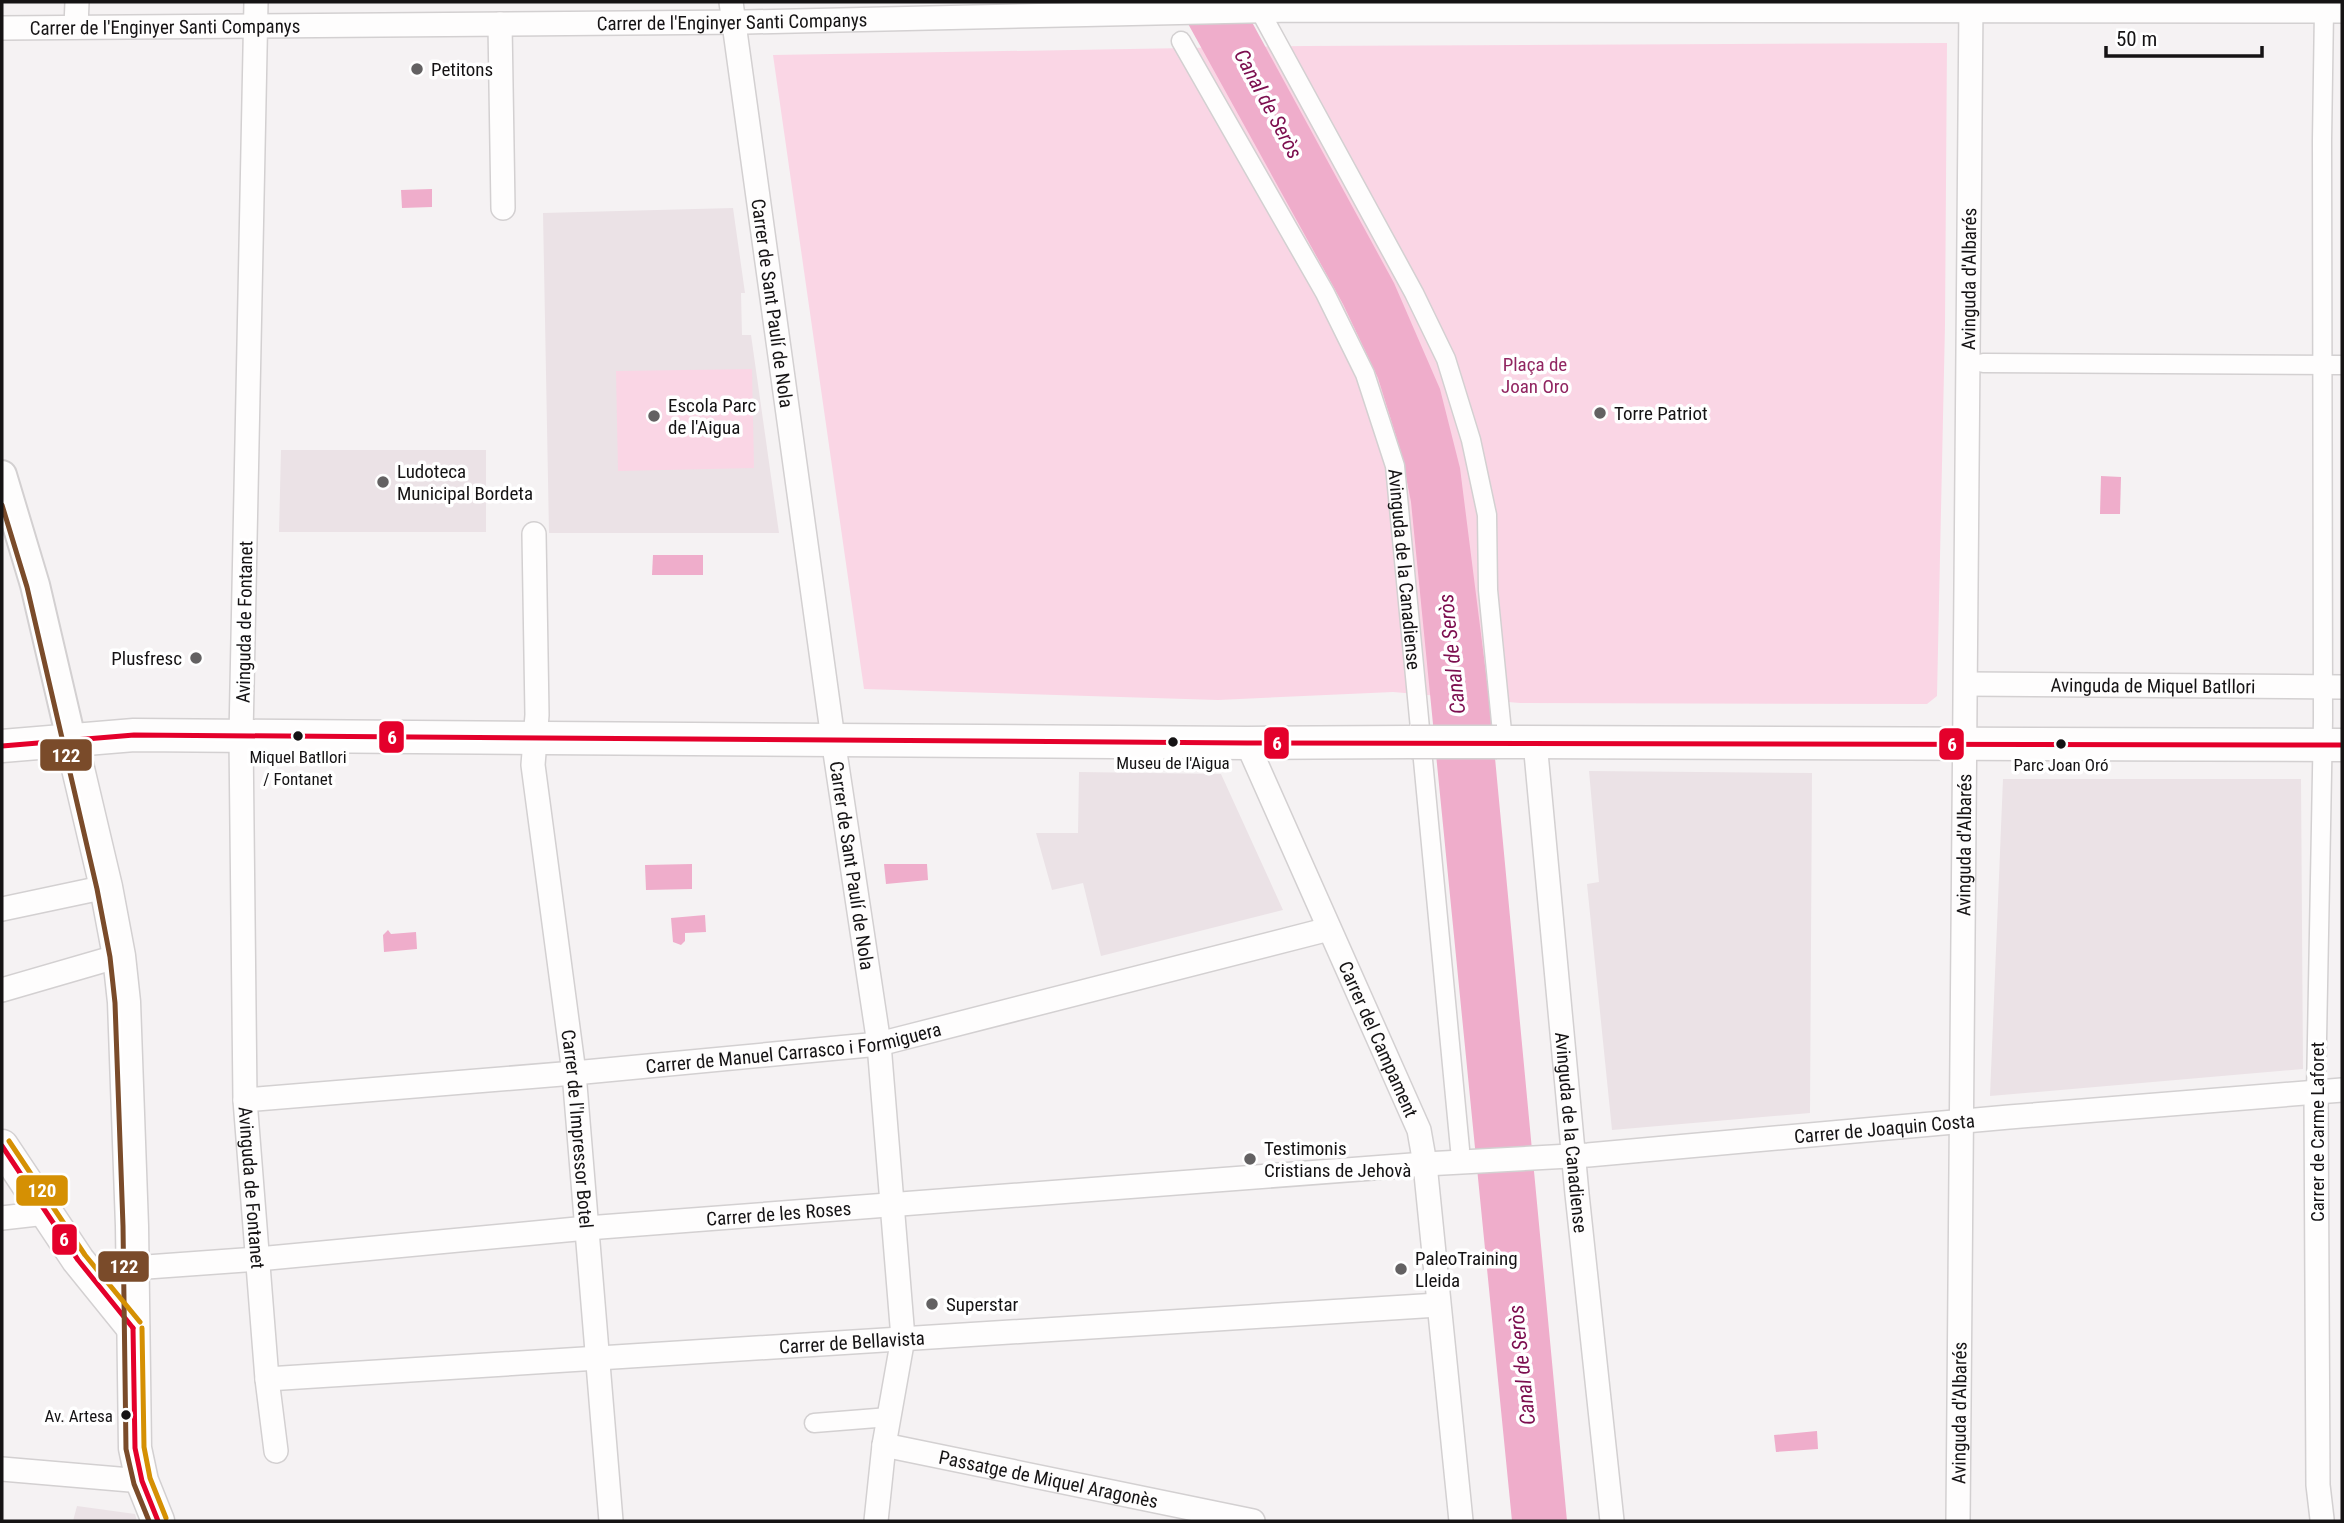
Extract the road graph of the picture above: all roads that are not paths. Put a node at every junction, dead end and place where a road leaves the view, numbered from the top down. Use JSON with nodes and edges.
{"nodes":[{"id":1,"x":77,"y":2,"type":"edge"},
{"id":2,"x":256,"y":2,"type":"edge"},
{"id":3,"x":1291,"y":6,"type":"edge"},
{"id":4,"x":1971,"y":6,"type":"edge"},
{"id":5,"x":2333,"y":10,"type":"edge"},
{"id":6,"x":1260,"y":11,"type":"junction"},
{"id":7,"x":732,"y":12,"type":"edge"},
{"id":8,"x":500,"y":24,"type":"junction"},
{"id":9,"x":76,"y":27,"type":"junction"},
{"id":10,"x":256,"y":27,"type":"junction"},
{"id":11,"x":2,"y":28,"type":"edge"},
{"id":12,"x":1181,"y":41,"type":"dead end"},
{"id":13,"x":503,"y":208,"type":"dead end"},
{"id":14,"x":1983,"y":363,"type":"dead end"},
{"id":15,"x":2322,"y":365,"type":"junction"},
{"id":16,"x":2342,"y":365,"type":"edge"},
{"id":17,"x":2,"y":475,"type":"edge"},
{"id":18,"x":534,"y":534,"type":"dead end"},
{"id":19,"x":1966,"y":684,"type":"junction"},
{"id":20,"x":2332,"y":687,"type":"edge"},
{"id":21,"x":241,"y":736,"type":"junction"},
{"id":22,"x":534,"y":738,"type":"junction"},
{"id":23,"x":71,"y":739,"type":"junction"},
{"id":24,"x":833,"y":739,"type":"junction"},
{"id":25,"x":1500,"y":742,"type":"junction"},
{"id":26,"x":1535,"y":742,"type":"junction"},
{"id":27,"x":1247,"y":743,"type":"junction"},
{"id":28,"x":1965,"y":744,"type":"junction"},
{"id":29,"x":2332,"y":745,"type":"edge"},
{"id":30,"x":2,"y":746,"type":"edge"},
{"id":31,"x":106,"y":887,"type":"junction"},
{"id":32,"x":2,"y":909,"type":"edge"},
{"id":33,"x":1329,"y":929,"type":"junction"},
{"id":34,"x":119,"y":956,"type":"junction"},
{"id":35,"x":2,"y":990,"type":"edge"},
{"id":36,"x":879,"y":1044,"type":"junction"},
{"id":37,"x":574,"y":1073,"type":"junction"},
{"id":38,"x":2342,"y":1090,"type":"edge"},
{"id":39,"x":2316,"y":1093,"type":"junction"},
{"id":40,"x":245,"y":1100,"type":"junction"},
{"id":41,"x":1962,"y":1122,"type":"junction"},
{"id":42,"x":2,"y":1146,"type":"edge"},
{"id":43,"x":1468,"y":1155,"type":"junction"},
{"id":44,"x":1574,"y":1156,"type":"junction"},
{"id":45,"x":1426,"y":1164,"type":"junction"},
{"id":46,"x":892,"y":1206,"type":"junction"},
{"id":47,"x":46,"y":1213,"type":"junction"},
{"id":48,"x":2,"y":1218,"type":"edge"},
{"id":49,"x":587,"y":1228,"type":"junction"},
{"id":50,"x":258,"y":1259,"type":"junction"},
{"id":51,"x":133,"y":1268,"type":"junction"},
{"id":52,"x":1438,"y":1305,"type":"junction"},
{"id":53,"x":133,"y":1328,"type":"junction"},
{"id":54,"x":903,"y":1338,"type":"junction"},
{"id":55,"x":598,"y":1359,"type":"junction"},
{"id":56,"x":267,"y":1379,"type":"junction"},
{"id":57,"x":889,"y":1418,"type":"junction"},
{"id":58,"x":814,"y":1423,"type":"dead end"},
{"id":59,"x":884,"y":1446,"type":"junction"},
{"id":60,"x":276,"y":1451,"type":"dead end"},
{"id":61,"x":2,"y":1469,"type":"edge"},
{"id":62,"x":142,"y":1481,"type":"junction"},
{"id":63,"x":2325,"y":1519,"type":"edge"},
{"id":64,"x":158,"y":1521,"type":"edge"},
{"id":65,"x":611,"y":1521,"type":"edge"},
{"id":66,"x":876,"y":1521,"type":"edge"},
{"id":67,"x":1253,"y":1521,"type":"edge"},
{"id":68,"x":1461,"y":1521,"type":"edge"},
{"id":69,"x":1612,"y":1521,"type":"edge"},
{"id":70,"x":1958,"y":1521,"type":"edge"}],
"edges":[{"from":1,"to":9,"type":"street"},
{"from":2,"to":10,"type":"street","name":"Avinguda de Fontanet"},
{"from":3,"to":4,"type":"street","name":"Carrer de l'Enginyer Santi Companys"},
{"from":3,"to":6,"type":"street","name":"Carrer de l'Enginyer Santi Companys"},
{"from":4,"to":5,"type":"street","name":"Carrer de l'Enginyer Santi Companys"},
{"from":4,"to":19,"type":"street","name":"Avinguda d'Albarés"},
{"from":5,"to":15,"type":"street","name":"Carrer de Carme Laforet"},
{"from":6,"to":7,"type":"street","name":"Carrer de l'Enginyer Santi Companys"},
{"from":6,"to":25,"type":"street"},
{"from":7,"to":8,"type":"street","name":"Carrer de l'Enginyer Santi Companys"},
{"from":7,"to":24,"type":"street","name":"Carrer de Sant Paulí de Nola"},
{"from":8,"to":10,"type":"street","name":"Carrer de l'Enginyer Santi Companys"},
{"from":8,"to":13,"type":"street"},
{"from":9,"to":10,"type":"street","name":"Carrer de l'Enginyer Santi Companys"},
{"from":9,"to":11,"type":"street","name":"Carrer de l'Enginyer Santi Companys"},
{"from":10,"to":21,"type":"street","name":"Avinguda de Fontanet"},
{"from":12,"to":43,"type":"street","name":"Avinguda de la Canadiense"},
{"from":14,"to":15,"type":"street"},
{"from":15,"to":16,"type":"street"},
{"from":15,"to":20,"type":"street","name":"Carrer de Carme Laforet"},
{"from":17,"to":23,"type":"street"},
{"from":18,"to":22,"type":"street","name":"Carrer de l'Impressor Botel"},
{"from":19,"to":20,"type":"street","name":"Avinguda de Miquel Batllori"},
{"from":19,"to":28,"type":"street","name":"Avinguda d'Albarés"},
{"from":20,"to":29,"type":"street","name":"Carrer de Carme Laforet"},
{"from":21,"to":22,"type":"main road"},
{"from":21,"to":23,"type":"main road"},
{"from":21,"to":40,"type":"street","name":"Avinguda de Fontanet"},
{"from":22,"to":24,"type":"main road"},
{"from":22,"to":37,"type":"street","name":"Carrer de l'Impressor Botel"},
{"from":23,"to":30,"type":"main road"},
{"from":23,"to":31,"type":"main road"},
{"from":24,"to":27,"type":"main road"},
{"from":24,"to":36,"type":"street","name":"Carrer de Sant Paulí de Nola"},
{"from":25,"to":26,"type":"main road"},
{"from":25,"to":27,"type":"main road","bridge":true},
{"from":26,"to":28,"type":"main road"},
{"from":26,"to":44,"type":"street","name":"Avinguda de la Canadiense"},
{"from":27,"to":33,"type":"street","name":"Carrer del Campament"},
{"from":28,"to":29,"type":"main road"},
{"from":28,"to":41,"type":"street","name":"Avinguda d'Albarés"},
{"from":29,"to":39,"type":"street","name":"Carrer de Carme Laforet"},
{"from":31,"to":32,"type":"street"},
{"from":31,"to":34,"type":"main road"},
{"from":33,"to":36,"type":"street","name":"Carrer de Manuel Carrasco i Formiguera"},
{"from":33,"to":45,"type":"street","name":"Carrer del Campament"},
{"from":34,"to":35,"type":"street"},
{"from":34,"to":51,"type":"main road"},
{"from":36,"to":37,"type":"street","name":"Carrer de Manuel Carrasco i Formiguera"},
{"from":36,"to":46,"type":"street","name":"Carrer de Sant Paulí de Nola"},
{"from":37,"to":40,"type":"street","name":"Carrer de Manuel Carrasco i Formiguera"},
{"from":37,"to":49,"type":"street","name":"Carrer de l'Impressor Botel"},
{"from":38,"to":39,"type":"street","name":"Carrer de Joaquin Costa"},
{"from":39,"to":41,"type":"street","name":"Carrer de Joaquin Costa"},
{"from":39,"to":63,"type":"street","name":"Carrer de Carme Laforet"},
{"from":40,"to":50,"type":"street","name":"Avinguda de Fontanet"},
{"from":41,"to":44,"type":"street","name":"Carrer de Joaquin Costa"},
{"from":41,"to":70,"type":"street","name":"Avinguda d'Albarés"},
{"from":42,"to":47,"type":"main road"},
{"from":43,"to":44,"type":"street","name":"Carrer de Joaquin Costa"},
{"from":43,"to":45,"type":"street","name":"Carrer de Joaquin Costa"},
{"from":44,"to":69,"type":"street","name":"Avinguda de la Canadiense"},
{"from":45,"to":46,"type":"street","name":"Carrer de les Roses"},
{"from":45,"to":52,"type":"street","name":"Carrer del Campament"},
{"from":46,"to":49,"type":"street","name":"Carrer de les Roses"},
{"from":46,"to":54,"type":"street","name":"Carrer de Sant Paulí de Nola"},
{"from":47,"to":48,"type":"street"},
{"from":47,"to":53,"type":"main road"},
{"from":49,"to":50,"type":"street","name":"Carrer de les Roses"},
{"from":49,"to":55,"type":"street","name":"Carrer de l'Impressor Botel"},
{"from":50,"to":51,"type":"street","name":"Carrer de les Roses"},
{"from":50,"to":56,"type":"street","name":"Avinguda de Fontanet"},
{"from":51,"to":53,"type":"main road"},
{"from":52,"to":54,"type":"street","name":"Carrer de Bellavista"},
{"from":52,"to":68,"type":"street","name":"Carrer del Campament"},
{"from":53,"to":62,"type":"main road"},
{"from":54,"to":55,"type":"street","name":"Carrer de Bellavista"},
{"from":54,"to":57,"type":"street","name":"Carrer de Sant Paulí de Nola"},
{"from":55,"to":56,"type":"street","name":"Carrer de Bellavista"},
{"from":55,"to":65,"type":"street","name":"Carrer de l'Impressor Botel"},
{"from":56,"to":60,"type":"street","name":"Avinguda de Fontanet"},
{"from":57,"to":58,"type":"street"},
{"from":57,"to":59,"type":"street","name":"Carrer de Sant Paulí de Nola"},
{"from":59,"to":66,"type":"street","name":"Carrer de Sant Paulí de Nola"},
{"from":59,"to":67,"type":"street","name":"Passatge de Miquel Aragonès"},
{"from":61,"to":62,"type":"street"},
{"from":62,"to":64,"type":"main road"}]}
